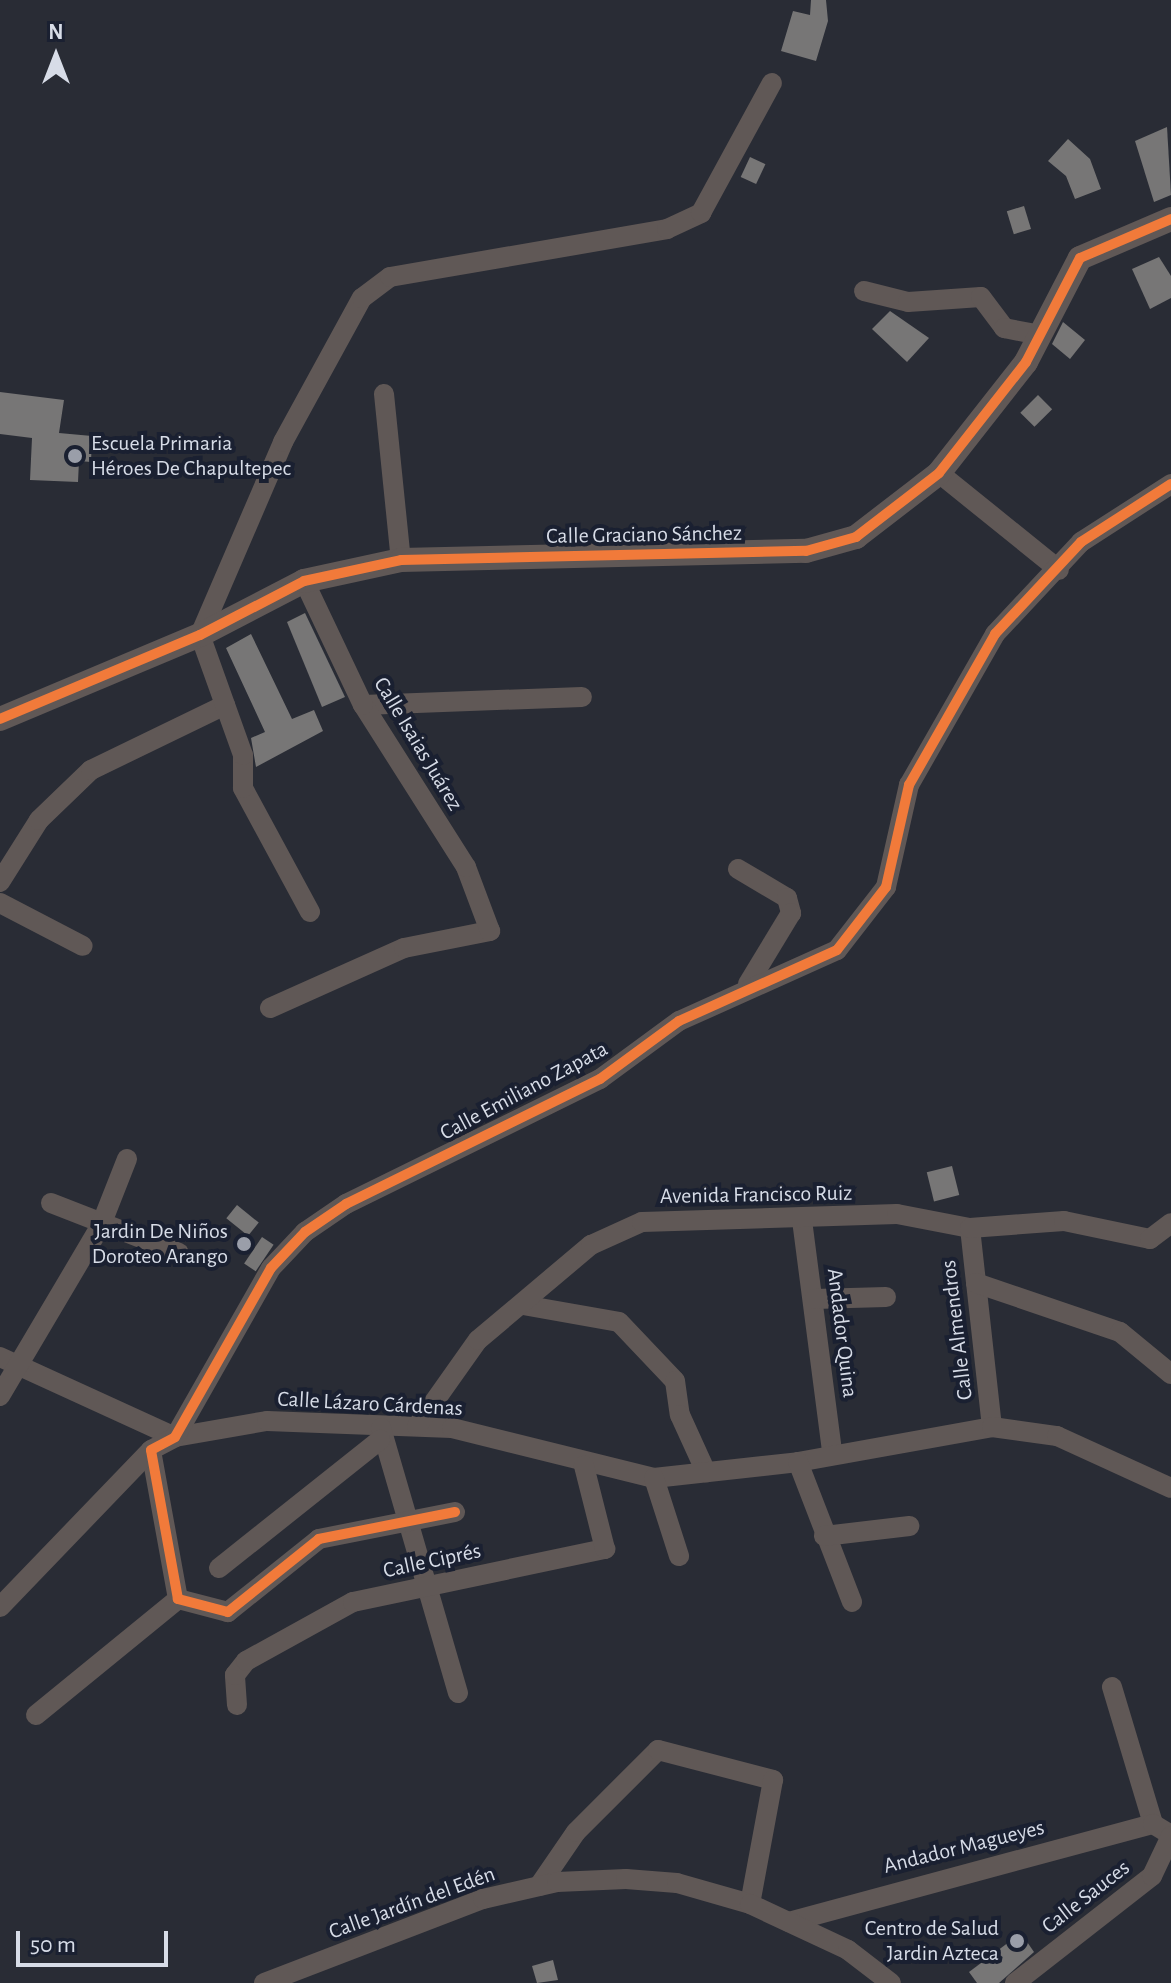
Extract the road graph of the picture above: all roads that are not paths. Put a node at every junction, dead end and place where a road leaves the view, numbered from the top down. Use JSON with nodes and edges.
{"nodes":[{"id":1,"x":772,"y":83,"type":"dead end"},
{"id":2,"x":1171,"y":219,"type":"edge"},
{"id":3,"x":864,"y":291,"type":"dead end"},
{"id":4,"x":1034,"y":334,"type":"junction"},
{"id":5,"x":384,"y":394,"type":"dead end"},
{"id":6,"x":939,"y":473,"type":"junction"},
{"id":7,"x":1171,"y":484,"type":"edge"},
{"id":8,"x":401,"y":560,"type":"junction"},
{"id":9,"x":1059,"y":570,"type":"junction"},
{"id":10,"x":304,"y":581,"type":"junction"},
{"id":11,"x":200,"y":635,"type":"junction"},
{"id":12,"x":582,"y":697,"type":"dead end"},
{"id":13,"x":225,"y":705,"type":"junction"},
{"id":14,"x":363,"y":705,"type":"junction"},
{"id":15,"x":0,"y":719,"type":"edge"},
{"id":16,"x":738,"y":869,"type":"dead end"},
{"id":17,"x":0,"y":882,"type":"edge"},
{"id":18,"x":0,"y":903,"type":"edge"},
{"id":19,"x":310,"y":912,"type":"dead end"},
{"id":20,"x":83,"y":946,"type":"dead end"},
{"id":21,"x":748,"y":984,"type":"junction"},
{"id":22,"x":270,"y":1008,"type":"dead end"},
{"id":23,"x":127,"y":1159,"type":"dead end"},
{"id":24,"x":51,"y":1203,"type":"dead end"},
{"id":25,"x":802,"y":1220,"type":"junction"},
{"id":26,"x":1171,"y":1223,"type":"edge"},
{"id":27,"x":101,"y":1225,"type":"junction"},
{"id":28,"x":970,"y":1228,"type":"junction"},
{"id":29,"x":179,"y":1253,"type":"dead end"},
{"id":30,"x":976,"y":1283,"type":"junction"},
{"id":31,"x":886,"y":1297,"type":"dead end"},
{"id":32,"x":815,"y":1299,"type":"junction"},
{"id":33,"x":523,"y":1305,"type":"junction"},
{"id":34,"x":0,"y":1357,"type":"edge"},
{"id":35,"x":23,"y":1363,"type":"junction"},
{"id":36,"x":1171,"y":1374,"type":"edge"},
{"id":37,"x":0,"y":1396,"type":"edge"},
{"id":38,"x":417,"y":1426,"type":"junction"},
{"id":39,"x":992,"y":1427,"type":"junction"},
{"id":40,"x":380,"y":1434,"type":"junction"},
{"id":41,"x":175,"y":1437,"type":"junction"},
{"id":42,"x":151,"y":1450,"type":"junction"},
{"id":43,"x":832,"y":1452,"type":"junction"},
{"id":44,"x":798,"y":1462,"type":"junction"},
{"id":45,"x":584,"y":1466,"type":"junction"},
{"id":46,"x":706,"y":1472,"type":"junction"},
{"id":47,"x":654,"y":1478,"type":"junction"},
{"id":48,"x":1171,"y":1488,"type":"edge"},
{"id":49,"x":455,"y":1512,"type":"dead end"},
{"id":50,"x":409,"y":1523,"type":"junction"},
{"id":51,"x":909,"y":1526,"type":"dead end"},
{"id":52,"x":824,"y":1536,"type":"junction"},
{"id":53,"x":679,"y":1556,"type":"dead end"},
{"id":54,"x":219,"y":1568,"type":"dead end"},
{"id":55,"x":424,"y":1587,"type":"junction"},
{"id":56,"x":178,"y":1599,"type":"junction"},
{"id":57,"x":852,"y":1602,"type":"dead end"},
{"id":58,"x":0,"y":1607,"type":"edge"},
{"id":59,"x":1112,"y":1687,"type":"dead end"},
{"id":60,"x":458,"y":1693,"type":"dead end"},
{"id":61,"x":237,"y":1705,"type":"dead end"},
{"id":62,"x":36,"y":1715,"type":"dead end"},
{"id":63,"x":1165,"y":1832,"type":"edge"},
{"id":64,"x":539,"y":1886,"type":"junction"},
{"id":65,"x":750,"y":1904,"type":"junction"},
{"id":66,"x":789,"y":1922,"type":"junction"},
{"id":67,"x":264,"y":1983,"type":"edge"},
{"id":68,"x":891,"y":1983,"type":"edge"},
{"id":69,"x":1015,"y":1983,"type":"edge"}],
"edges":[{"from":1,"to":11,"type":"street"},
{"from":2,"to":4,"type":"street","name":"Calle Graciano Sánchez"},
{"from":3,"to":4,"type":"street"},
{"from":4,"to":6,"type":"street","name":"Calle Graciano Sánchez"},
{"from":5,"to":8,"type":"street"},
{"from":6,"to":8,"type":"street","name":"Calle Graciano Sánchez"},
{"from":6,"to":9,"type":"street"},
{"from":7,"to":9,"type":"street","name":"Calle Emiliano Zapata"},
{"from":8,"to":10,"type":"street","name":"Calle Graciano Sánchez"},
{"from":9,"to":21,"type":"street","name":"Calle Emiliano Zapata"},
{"from":10,"to":11,"type":"street","name":"Calle Graciano Sánchez"},
{"from":10,"to":14,"type":"street","name":"Calle Isaias Juárez"},
{"from":11,"to":13,"type":"street"},
{"from":11,"to":15,"type":"street","name":"Calle Graciano Sánchez"},
{"from":12,"to":14,"type":"street"},
{"from":13,"to":17,"type":"street"},
{"from":13,"to":19,"type":"street"},
{"from":14,"to":22,"type":"street","name":"Calle Isaias Juárez"},
{"from":16,"to":21,"type":"street"},
{"from":18,"to":20,"type":"street"},
{"from":21,"to":41,"type":"street","name":"Calle Emiliano Zapata"},
{"from":23,"to":27,"type":"street"},
{"from":24,"to":27,"type":"street"},
{"from":25,"to":28,"type":"street","name":"Avenida Francisco Ruiz"},
{"from":25,"to":32,"type":"street","name":"Andador Quina"},
{"from":25,"to":33,"type":"street","name":"Avenida Francisco Ruiz"},
{"from":26,"to":28,"type":"street","name":"Avenida Francisco Ruiz"},
{"from":27,"to":29,"type":"street"},
{"from":27,"to":35,"type":"street"},
{"from":28,"to":30,"type":"street","name":"Calle Almendros"},
{"from":30,"to":36,"type":"street"},
{"from":30,"to":39,"type":"street","name":"Calle Almendros"},
{"from":31,"to":32,"type":"street"},
{"from":32,"to":43,"type":"street","name":"Andador Quina"},
{"from":33,"to":38,"type":"street","name":"Avenida Francisco Ruiz"},
{"from":33,"to":46,"type":"street"},
{"from":34,"to":35,"type":"street"},
{"from":35,"to":37,"type":"street"},
{"from":35,"to":41,"type":"street"},
{"from":38,"to":40,"type":"street","name":"Calle Lázaro Cárdenas"},
{"from":38,"to":45,"type":"street","name":"Calle Lázaro Cárdenas"},
{"from":39,"to":43,"type":"street","name":"Calle Lázaro Cárdenas"},
{"from":39,"to":48,"type":"street","name":"Calle Lázaro Cárdenas"},
{"from":40,"to":41,"type":"street","name":"Calle Lázaro Cárdenas"},
{"from":40,"to":50,"type":"street"},
{"from":40,"to":54,"type":"street"},
{"from":41,"to":42,"type":"street"},
{"from":42,"to":56,"type":"street"},
{"from":42,"to":58,"type":"street"},
{"from":43,"to":44,"type":"street","name":"Calle Lázaro Cárdenas"},
{"from":44,"to":46,"type":"street","name":"Calle Lázaro Cárdenas"},
{"from":44,"to":52,"type":"street"},
{"from":45,"to":47,"type":"street","name":"Calle Lázaro Cárdenas"},
{"from":45,"to":55,"type":"street","name":"Calle Ciprés"},
{"from":46,"to":47,"type":"street","name":"Calle Lázaro Cárdenas"},
{"from":47,"to":53,"type":"street"},
{"from":49,"to":50,"type":"street"},
{"from":50,"to":55,"type":"street"},
{"from":50,"to":56,"type":"street"},
{"from":51,"to":52,"type":"street"},
{"from":52,"to":57,"type":"street"},
{"from":55,"to":60,"type":"street"},
{"from":55,"to":61,"type":"street","name":"Calle Ciprés"},
{"from":56,"to":62,"type":"street"},
{"from":59,"to":63,"type":"street"},
{"from":63,"to":66,"type":"street","name":"Andador Magueyes"},
{"from":63,"to":69,"type":"street","name":"Calle Sauces"},
{"from":64,"to":65,"type":"street","name":"Calle Jardín del Edén"},
{"from":64,"to":65,"type":"street"},
{"from":64,"to":67,"type":"street","name":"Calle Jardín del Edén"},
{"from":65,"to":66,"type":"street","name":"Calle Jardín del Edén"},
{"from":66,"to":68,"type":"street","name":"Calle Jardín del Edén"}]}
